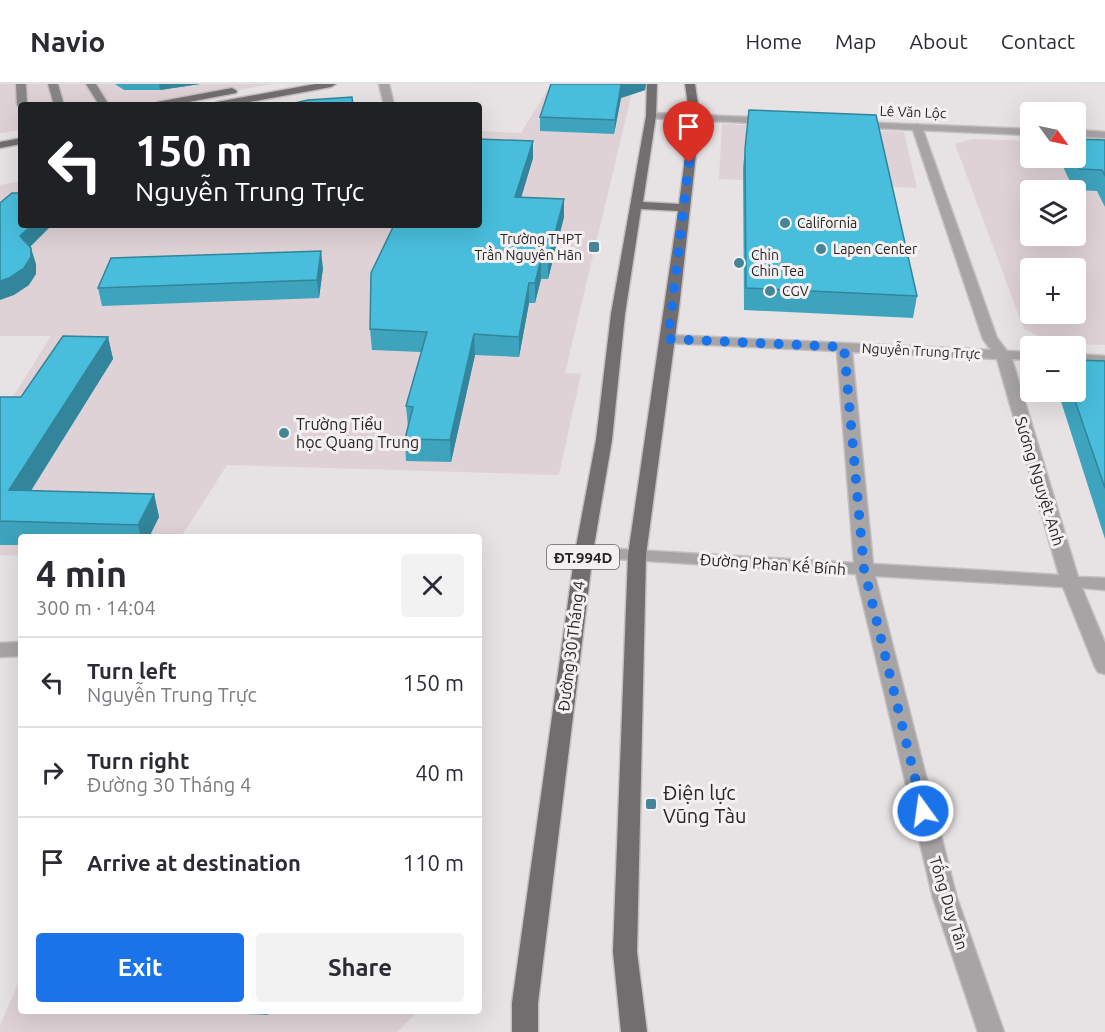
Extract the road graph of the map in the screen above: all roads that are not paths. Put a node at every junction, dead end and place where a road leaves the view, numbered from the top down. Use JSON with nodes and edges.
{"nodes":[{"id":1,"x":21,"y":84,"type":"edge"},
{"id":2,"x":53,"y":84,"type":"edge"},
{"id":3,"x":91,"y":84,"type":"edge"},
{"id":4,"x":272,"y":84,"type":"edge"},
{"id":5,"x":332,"y":84,"type":"edge"},
{"id":6,"x":384,"y":84,"type":"edge"},
{"id":7,"x":652,"y":84,"type":"edge"},
{"id":8,"x":690,"y":84,"type":"edge"},
{"id":9,"x":22,"y":102,"type":"edge"},
{"id":10,"x":58,"y":102,"type":"edge"},
{"id":11,"x":102,"y":102,"type":"edge"},
{"id":12,"x":173,"y":102,"type":"edge"},
{"id":13,"x":233,"y":102,"type":"edge"},
{"id":14,"x":388,"y":102,"type":"edge"},
{"id":15,"x":651,"y":116,"type":"junction"},
{"id":16,"x":695,"y":118,"type":"junction"},
{"id":17,"x":788,"y":122,"type":"edge"},
{"id":18,"x":847,"y":124,"type":"edge"},
{"id":19,"x":917,"y":127,"type":"junction"},
{"id":20,"x":18,"y":130,"type":"edge"},
{"id":21,"x":1020,"y":132,"type":"edge"},
{"id":22,"x":0,"y":133,"type":"edge"},
{"id":23,"x":1086,"y":134,"type":"edge"},
{"id":24,"x":1105,"y":135,"type":"edge"},
{"id":25,"x":18,"y":142,"type":"edge"},
{"id":26,"x":0,"y":145,"type":"edge"},
{"id":27,"x":637,"y":205,"type":"junction"},
{"id":28,"x":684,"y":208,"type":"junction"},
{"id":29,"x":668,"y":339,"type":"junction"},
{"id":30,"x":844,"y":347,"type":"junction"},
{"id":31,"x":1003,"y":355,"type":"junction"},
{"id":32,"x":1020,"y":356,"type":"edge"},
{"id":33,"x":1086,"y":359,"type":"edge"},
{"id":34,"x":1105,"y":360,"type":"edge"},
{"id":35,"x":584,"y":552,"type":"junction"},
{"id":36,"x":637,"y":555,"type":"junction"},
{"id":37,"x":864,"y":569,"type":"junction"},
{"id":38,"x":1070,"y":582,"type":"junction"},
{"id":39,"x":1105,"y":584,"type":"edge"},
{"id":40,"x":18,"y":649,"type":"edge"},
{"id":41,"x":0,"y":650,"type":"edge"},
{"id":42,"x":1105,"y":667,"type":"edge"},
{"id":43,"x":525,"y":1032,"type":"edge"},
{"id":44,"x":634,"y":1032,"type":"edge"},
{"id":45,"x":991,"y":1032,"type":"edge"}],
"edges":[{"from":1,"to":9,"type":"main road"},
{"from":2,"to":10,"type":"main road"},
{"from":3,"to":11,"type":"main road"},
{"from":4,"to":12,"type":"main road"},
{"from":5,"to":13,"type":"main road"},
{"from":6,"to":14,"type":"street"},
{"from":7,"to":15,"type":"main road","name":"Đường 30 Tháng 4","number":"ĐT.994D"},
{"from":8,"to":16,"type":"main road","number":"ĐT.994D"},
{"from":15,"to":16,"type":"street"},
{"from":15,"to":27,"type":"main road","name":"Đường 30 Tháng 4","number":"ĐT.994D"},
{"from":16,"to":17,"type":"street"},
{"from":16,"to":28,"type":"main road","number":"ĐT.994D"},
{"from":18,"to":19,"type":"street","name":"Lê Văn Lộc"},
{"from":19,"to":21,"type":"street","name":"Lê Văn Lộc"},
{"from":19,"to":31,"type":"street","name":"Sương Nguyệt Anh"},
{"from":20,"to":22,"type":"main road"},
{"from":23,"to":24,"type":"street"},
{"from":25,"to":26,"type":"main road"},
{"from":27,"to":28,"type":"main road"},
{"from":27,"to":35,"type":"main road","name":"Đường 30 Tháng 4","number":"ĐT.994D"},
{"from":28,"to":29,"type":"main road","number":"ĐT.994D"},
{"from":29,"to":30,"type":"street","name":"Nguyễn Trung Trực"},
{"from":29,"to":36,"type":"main road","number":"ĐT.994D"},
{"from":30,"to":31,"type":"street","name":"Nguyễn Trung Trực"},
{"from":30,"to":37,"type":"street","name":"Tống Duy Tân"},
{"from":31,"to":32,"type":"street","name":"Nguyễn Trung Trực"},
{"from":31,"to":38,"type":"street","name":"Sương Nguyệt Anh"},
{"from":33,"to":34,"type":"street"},
{"from":35,"to":36,"type":"street","name":"Đường Phan Kế Bính"},
{"from":35,"to":43,"type":"main road","name":"Đường 30 Tháng 4","number":"ĐT.994D"},
{"from":36,"to":37,"type":"street","name":"Đường Phan Kế Bính"},
{"from":36,"to":44,"type":"main road","number":"ĐT.994D"},
{"from":37,"to":38,"type":"street","name":"Đường Phan Kế Bính"},
{"from":37,"to":45,"type":"street","name":"Tống Duy Tân"},
{"from":38,"to":39,"type":"street","name":"Đường Phan Kế Bính"},
{"from":38,"to":42,"type":"street","name":"Sương Nguyệt Anh"},
{"from":40,"to":41,"type":"street"}]}
